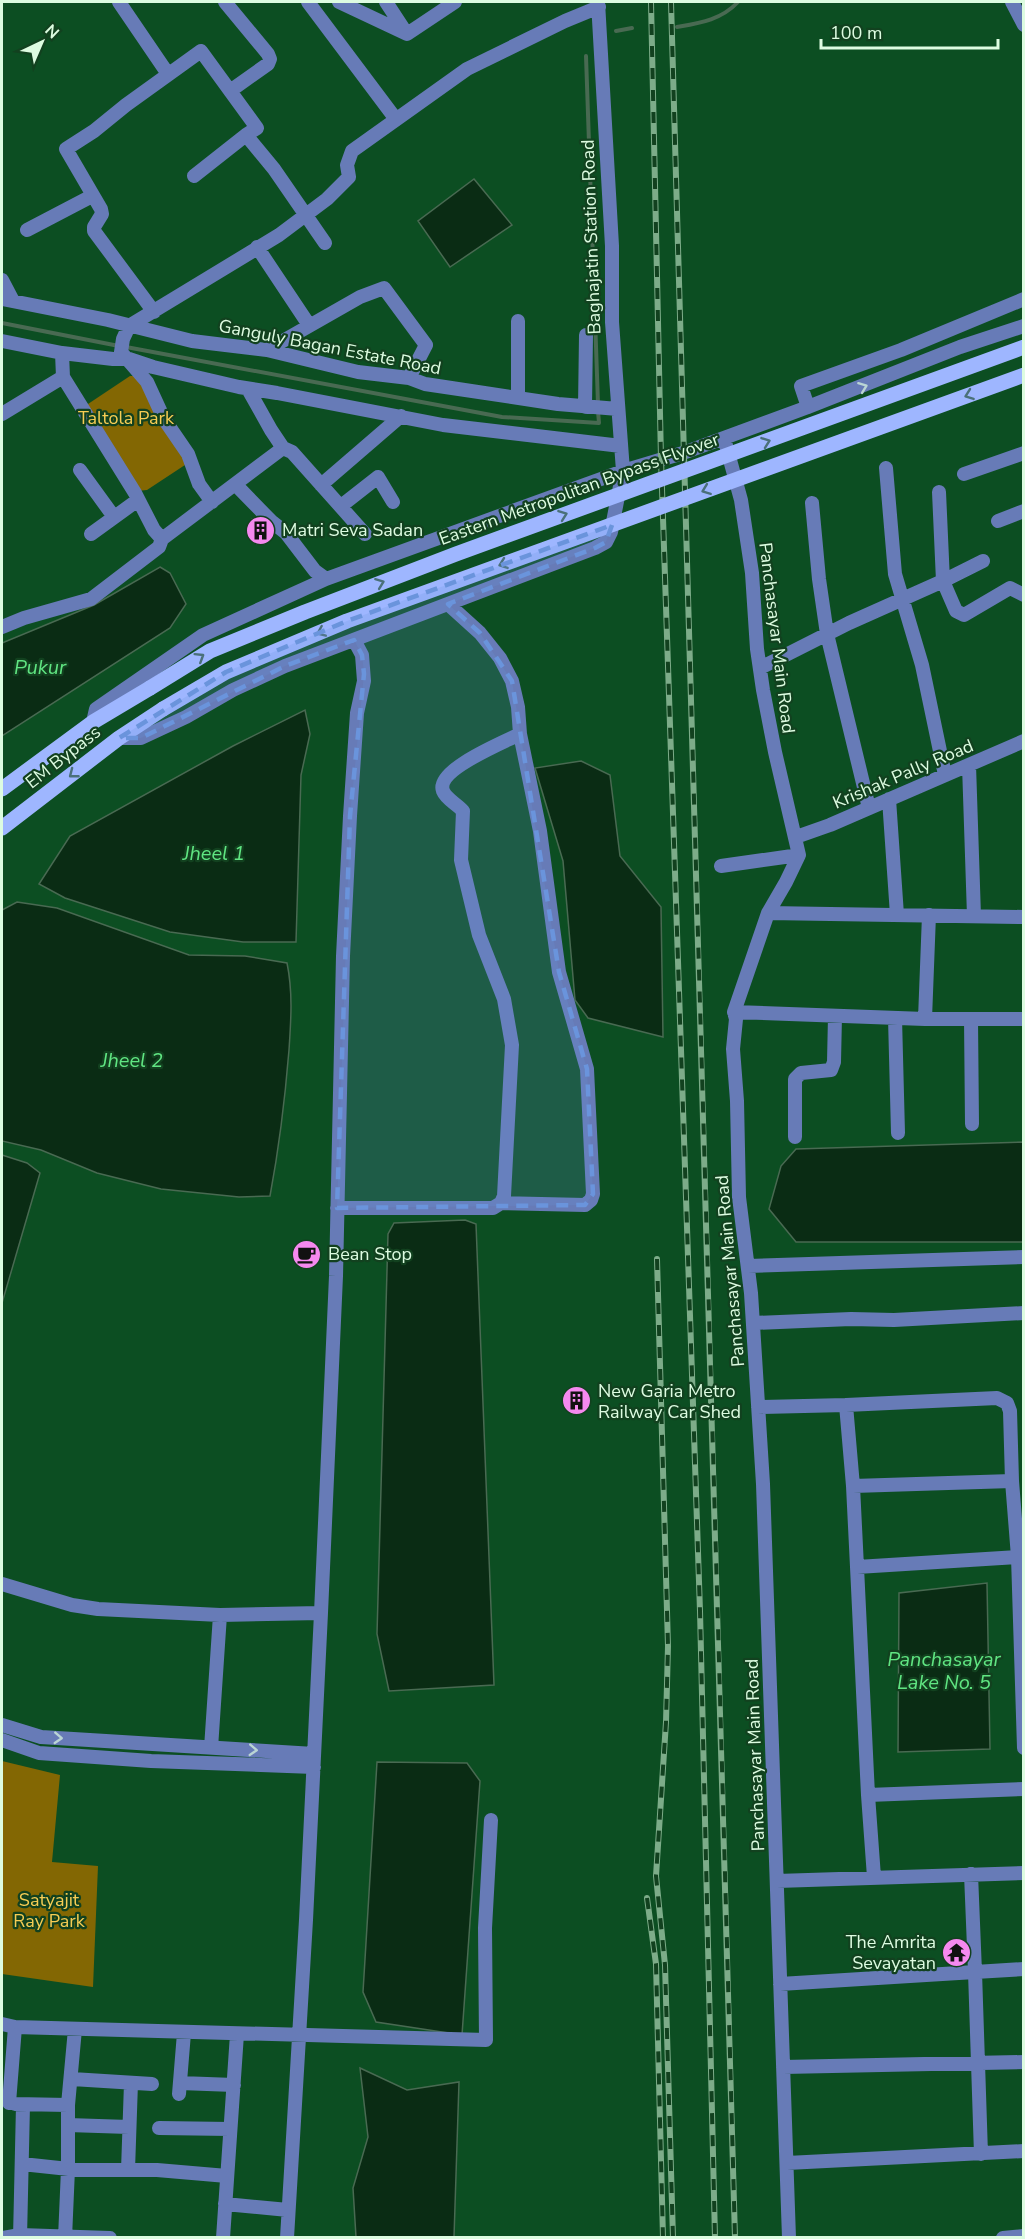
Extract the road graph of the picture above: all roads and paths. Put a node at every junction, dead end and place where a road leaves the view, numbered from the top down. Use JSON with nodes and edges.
{"nodes":[{"id":1,"x":119,"y":2,"type":"edge"},
{"id":2,"x":225,"y":2,"type":"edge"},
{"id":3,"x":308,"y":2,"type":"edge"},
{"id":4,"x":339,"y":2,"type":"edge"},
{"id":5,"x":386,"y":2,"type":"edge"},
{"id":6,"x":455,"y":2,"type":"edge"},
{"id":7,"x":1012,"y":2,"type":"edge"},
{"id":8,"x":598,"y":4,"type":"edge"},
{"id":9,"x":1023,"y":25,"type":"edge"},
{"id":10,"x":407,"y":34,"type":"junction"},
{"id":11,"x":168,"y":74,"type":"junction"},
{"id":12,"x":230,"y":91,"type":"junction"},
{"id":13,"x":395,"y":118,"type":"junction"},
{"id":14,"x":246,"y":135,"type":"junction"},
{"id":15,"x":194,"y":176,"type":"dead end"},
{"id":16,"x":92,"y":196,"type":"junction"},
{"id":17,"x":306,"y":214,"type":"junction"},
{"id":18,"x":27,"y":230,"type":"dead end"},
{"id":19,"x":325,"y":243,"type":"dead end"},
{"id":20,"x":257,"y":247,"type":"junction"},
{"id":21,"x":2,"y":280,"type":"edge"},
{"id":22,"x":1023,"y":299,"type":"edge"},
{"id":23,"x":7,"y":300,"type":"edge"},
{"id":24,"x":154,"y":312,"type":"junction"},
{"id":25,"x":518,"y":321,"type":"dead end"},
{"id":26,"x":309,"y":324,"type":"junction"},
{"id":27,"x":1023,"y":326,"type":"edge"},
{"id":28,"x":586,"y":335,"type":"dead end"},
{"id":29,"x":2,"y":341,"type":"edge"},
{"id":30,"x":126,"y":344,"type":"junction"},
{"id":31,"x":1023,"y":347,"type":"edge"},
{"id":32,"x":267,"y":350,"type":"junction"},
{"id":33,"x":62,"y":353,"type":"junction"},
{"id":34,"x":1023,"y":375,"type":"edge"},
{"id":35,"x":63,"y":377,"type":"junction"},
{"id":36,"x":409,"y":378,"type":"junction"},
{"id":37,"x":248,"y":389,"type":"junction"},
{"id":38,"x":518,"y":398,"type":"junction"},
{"id":39,"x":594,"y":407,"type":"junction"},
{"id":40,"x":808,"y":407,"type":"junction"},
{"id":41,"x":618,"y":409,"type":"junction"},
{"id":42,"x":2,"y":414,"type":"edge"},
{"id":43,"x":401,"y":417,"type":"junction"},
{"id":44,"x":724,"y":438,"type":"junction"},
{"id":45,"x":621,"y":446,"type":"junction"},
{"id":46,"x":284,"y":448,"type":"junction"},
{"id":47,"x":1023,"y":453,"type":"edge"},
{"id":48,"x":886,"y":468,"type":"dead end"},
{"id":49,"x":80,"y":470,"type":"dead end"},
{"id":50,"x":623,"y":471,"type":"junction"},
{"id":51,"x":964,"y":474,"type":"dead end"},
{"id":52,"x":235,"y":484,"type":"junction"},
{"id":53,"x":321,"y":485,"type":"junction"},
{"id":54,"x":939,"y":492,"type":"dead end"},
{"id":55,"x":138,"y":500,"type":"junction"},
{"id":56,"x":212,"y":502,"type":"junction"},
{"id":57,"x":393,"y":502,"type":"dead end"},
{"id":58,"x":813,"y":503,"type":"dead end"},
{"id":59,"x":341,"y":506,"type":"junction"},
{"id":60,"x":1023,"y":511,"type":"edge"},
{"id":61,"x":114,"y":518,"type":"junction"},
{"id":62,"x":998,"y":521,"type":"dead end"},
{"id":63,"x":91,"y":534,"type":"dead end"},
{"id":64,"x":364,"y":534,"type":"dead end"},
{"id":65,"x":162,"y":539,"type":"junction"},
{"id":66,"x":983,"y":561,"type":"dead end"},
{"id":67,"x":326,"y":579,"type":"junction"},
{"id":68,"x":943,"y":581,"type":"junction"},
{"id":69,"x":1023,"y":595,"type":"edge"},
{"id":70,"x":903,"y":599,"type":"junction"},
{"id":71,"x":448,"y":604,"type":"junction"},
{"id":72,"x":2,"y":627,"type":"edge"},
{"id":73,"x":827,"y":634,"type":"junction"},
{"id":74,"x":354,"y":640,"type":"junction"},
{"id":75,"x":760,"y":668,"type":"junction"},
{"id":76,"x":93,"y":722,"type":"junction"},
{"id":77,"x":520,"y":734,"type":"junction"},
{"id":78,"x":119,"y":738,"type":"junction"},
{"id":79,"x":1023,"y":741,"type":"edge"},
{"id":80,"x":969,"y":765,"type":"junction"},
{"id":81,"x":945,"y":775,"type":"junction"},
{"id":82,"x":2,"y":789,"type":"edge"},
{"id":83,"x":889,"y":799,"type":"junction"},
{"id":84,"x":869,"y":808,"type":"junction"},
{"id":85,"x":2,"y":828,"type":"edge"},
{"id":86,"x":796,"y":837,"type":"junction"},
{"id":87,"x":799,"y":855,"type":"junction"},
{"id":88,"x":721,"y":866,"type":"dead end"},
{"id":89,"x":768,"y":913,"type":"junction"},
{"id":90,"x":897,"y":915,"type":"junction"},
{"id":91,"x":929,"y":915,"type":"junction"},
{"id":92,"x":974,"y":916,"type":"junction"},
{"id":93,"x":1023,"y":917,"type":"edge"},
{"id":94,"x":734,"y":1012,"type":"junction"},
{"id":95,"x":835,"y":1016,"type":"junction"},
{"id":96,"x":895,"y":1018,"type":"junction"},
{"id":97,"x":925,"y":1019,"type":"junction"},
{"id":98,"x":971,"y":1019,"type":"junction"},
{"id":99,"x":1023,"y":1019,"type":"edge"},
{"id":100,"x":972,"y":1124,"type":"dead end"},
{"id":101,"x":898,"y":1133,"type":"dead end"},
{"id":102,"x":795,"y":1137,"type":"dead end"},
{"id":103,"x":501,"y":1203,"type":"junction"},
{"id":104,"x":338,"y":1208,"type":"junction"},
{"id":105,"x":1023,"y":1257,"type":"edge"},
{"id":106,"x":748,"y":1266,"type":"junction"},
{"id":107,"x":1023,"y":1313,"type":"edge"},
{"id":108,"x":753,"y":1323,"type":"junction"},
{"id":109,"x":846,"y":1405,"type":"junction"},
{"id":110,"x":758,"y":1407,"type":"junction"},
{"id":111,"x":1012,"y":1481,"type":"junction"},
{"id":112,"x":853,"y":1486,"type":"junction"},
{"id":113,"x":1018,"y":1557,"type":"junction"},
{"id":114,"x":857,"y":1567,"type":"junction"},
{"id":115,"x":2,"y":1584,"type":"edge"},
{"id":116,"x":321,"y":1613,"type":"junction"},
{"id":117,"x":220,"y":1615,"type":"junction"},
{"id":118,"x":1022,"y":1657,"type":"edge"},
{"id":119,"x":2,"y":1725,"type":"edge"},
{"id":120,"x":2,"y":1740,"type":"edge"},
{"id":121,"x":151,"y":1743,"type":"junction"},
{"id":122,"x":211,"y":1748,"type":"junction"},
{"id":123,"x":1023,"y":1748,"type":"edge"},
{"id":124,"x":151,"y":1761,"type":"junction"},
{"id":125,"x":314,"y":1761,"type":"junction"},
{"id":126,"x":1023,"y":1789,"type":"edge"},
{"id":127,"x":868,"y":1795,"type":"junction"},
{"id":128,"x":491,"y":1820,"type":"dead end"},
{"id":129,"x":1023,"y":1873,"type":"edge"},
{"id":130,"x":971,"y":1874,"type":"junction"},
{"id":131,"x":874,"y":1877,"type":"junction"},
{"id":132,"x":777,"y":1881,"type":"junction"},
{"id":133,"x":1023,"y":1969,"type":"edge"},
{"id":134,"x":975,"y":1972,"type":"junction"},
{"id":135,"x":780,"y":1984,"type":"junction"},
{"id":136,"x":8,"y":2025,"type":"edge"},
{"id":137,"x":75,"y":2029,"type":"junction"},
{"id":138,"x":184,"y":2033,"type":"junction"},
{"id":139,"x":237,"y":2034,"type":"junction"},
{"id":140,"x":299,"y":2035,"type":"junction"},
{"id":141,"x":1023,"y":2062,"type":"edge"},
{"id":142,"x":979,"y":2063,"type":"junction"},
{"id":143,"x":783,"y":2067,"type":"junction"},
{"id":144,"x":72,"y":2079,"type":"junction"},
{"id":145,"x":131,"y":2084,"type":"junction"},
{"id":146,"x":152,"y":2084,"type":"dead end"},
{"id":147,"x":234,"y":2085,"type":"junction"},
{"id":148,"x":11,"y":2104,"type":"edge"},
{"id":149,"x":68,"y":2105,"type":"junction"},
{"id":150,"x":68,"y":2125,"type":"junction"},
{"id":151,"x":129,"y":2127,"type":"junction"},
{"id":152,"x":159,"y":2128,"type":"dead end"},
{"id":153,"x":230,"y":2129,"type":"junction"},
{"id":154,"x":1023,"y":2151,"type":"edge"},
{"id":155,"x":981,"y":2154,"type":"junction"},
{"id":156,"x":787,"y":2163,"type":"junction"},
{"id":157,"x":22,"y":2164,"type":"junction"},
{"id":158,"x":68,"y":2169,"type":"junction"},
{"id":159,"x":128,"y":2170,"type":"junction"},
{"id":160,"x":226,"y":2176,"type":"junction"},
{"id":161,"x":225,"y":2204,"type":"junction"},
{"id":162,"x":288,"y":2210,"type":"junction"},
{"id":163,"x":20,"y":2236,"type":"edge"},
{"id":164,"x":65,"y":2236,"type":"edge"},
{"id":165,"x":1023,"y":2236,"type":"edge"},
{"id":166,"x":3,"y":2238,"type":"edge"},
{"id":167,"x":110,"y":2238,"type":"edge"},
{"id":168,"x":223,"y":2238,"type":"edge"},
{"id":169,"x":286,"y":2238,"type":"edge"},
{"id":170,"x":789,"y":2238,"type":"edge"},
{"id":171,"x":1003,"y":2238,"type":"edge"}],
"edges":[{"from":1,"to":11,"type":"street"},
{"from":2,"to":12,"type":"street"},
{"from":3,"to":13,"type":"street"},
{"from":4,"to":10,"type":"street"},
{"from":5,"to":10,"type":"street"},
{"from":6,"to":10,"type":"street"},
{"from":7,"to":9,"type":"street"},
{"from":8,"to":13,"type":"street"},
{"from":8,"to":41,"type":"street","name":"Baghajatin Station Road"},
{"from":11,"to":12,"type":"street"},
{"from":11,"to":16,"type":"street"},
{"from":12,"to":14,"type":"street"},
{"from":13,"to":17,"type":"street"},
{"from":14,"to":15,"type":"street"},
{"from":14,"to":17,"type":"street"},
{"from":16,"to":18,"type":"street"},
{"from":16,"to":24,"type":"street"},
{"from":17,"to":19,"type":"street"},
{"from":17,"to":20,"type":"street"},
{"from":20,"to":24,"type":"street"},
{"from":20,"to":26,"type":"street"},
{"from":21,"to":23,"type":"street"},
{"from":22,"to":40,"type":"street"},
{"from":23,"to":30,"type":"street","name":"Ganguly Bagan Estate Road"},
{"from":24,"to":30,"type":"street"},
{"from":25,"to":38,"type":"street"},
{"from":26,"to":32,"type":"street"},
{"from":26,"to":36,"type":"street"},
{"from":40,"to":27,"type":"street","one_way":true},
{"from":28,"to":39,"type":"street"},
{"from":29,"to":33,"type":"street"},
{"from":30,"to":32,"type":"street","name":"Ganguly Bagan Estate Road"},
{"from":30,"to":33,"type":"street"},
{"from":30,"to":37,"type":"street"},
{"from":30,"to":56,"type":"street"},
{"from":76,"to":31,"type":"main road","name":"Eastern Metropolitan Bypass Flyover","one_way":true,"bridge":true},
{"from":32,"to":36,"type":"street","name":"Ganguly Bagan Estate Road"},
{"from":33,"to":35,"type":"street"},
{"from":34,"to":78,"type":"main road","one_way":true,"bridge":true},
{"from":35,"to":42,"type":"street"},
{"from":35,"to":55,"type":"street"},
{"from":36,"to":38,"type":"street","name":"Ganguly Bagan Estate Road"},
{"from":37,"to":43,"type":"street"},
{"from":37,"to":46,"type":"street"},
{"from":38,"to":39,"type":"street","name":"Ganguly Bagan Estate Road"},
{"from":39,"to":41,"type":"street","name":"Ganguly Bagan Estate Road"},
{"from":40,"to":44,"type":"street"},
{"from":41,"to":45,"type":"street","name":"Baghajatin Station Road"},
{"from":43,"to":45,"type":"street"},
{"from":43,"to":53,"type":"street"},
{"from":44,"to":50,"type":"street"},
{"from":44,"to":75,"type":"street","name":"Panchasayar Main Road"},
{"from":45,"to":50,"type":"street","name":"Baghajatin Station Road"},
{"from":46,"to":52,"type":"street"},
{"from":46,"to":53,"type":"street"},
{"from":47,"to":51,"type":"street"},
{"from":48,"to":70,"type":"street"},
{"from":49,"to":61,"type":"street"},
{"from":50,"to":67,"type":"street"},
{"from":50,"to":71,"type":"street","name":"Baghajatin Station Road"},
{"from":52,"to":56,"type":"street"},
{"from":52,"to":67,"type":"street"},
{"from":53,"to":59,"type":"street"},
{"from":54,"to":68,"type":"street"},
{"from":55,"to":61,"type":"street"},
{"from":55,"to":65,"type":"street"},
{"from":56,"to":65,"type":"street"},
{"from":57,"to":59,"type":"street"},
{"from":58,"to":73,"type":"street"},
{"from":59,"to":64,"type":"street"},
{"from":60,"to":62,"type":"street"},
{"from":61,"to":63,"type":"street"},
{"from":65,"to":72,"type":"street"},
{"from":66,"to":68,"type":"street"},
{"from":67,"to":76,"type":"street"},
{"from":68,"to":69,"type":"street"},
{"from":68,"to":70,"type":"street"},
{"from":70,"to":73,"type":"street"},
{"from":70,"to":81,"type":"street"},
{"from":71,"to":74,"type":"street"},
{"from":71,"to":77,"type":"street"},
{"from":73,"to":75,"type":"street"},
{"from":73,"to":84,"type":"street"},
{"from":74,"to":78,"type":"street"},
{"from":74,"to":104,"type":"street"},
{"from":75,"to":86,"type":"street","name":"Panchasayar Main Road"},
{"from":76,"to":82,"type":"main road","name":"Eastern Metropolitan Bypass Flyover"},
{"from":77,"to":103,"type":"street"},
{"from":77,"to":103,"type":"street"},
{"from":78,"to":85,"type":"main road","name":"EM Bypass","one_way":true},
{"from":79,"to":80,"type":"street","name":"Krishak Pally Road"},
{"from":80,"to":81,"type":"street","name":"Krishak Pally Road"},
{"from":80,"to":92,"type":"street"},
{"from":81,"to":83,"type":"street","name":"Krishak Pally Road"},
{"from":83,"to":84,"type":"street","name":"Krishak Pally Road"},
{"from":83,"to":90,"type":"street"},
{"from":84,"to":86,"type":"street","name":"Krishak Pally Road"},
{"from":86,"to":87,"type":"street","name":"Panchasayar Main Road"},
{"from":87,"to":88,"type":"street"},
{"from":87,"to":89,"type":"street","name":"Panchasayar Main Road"},
{"from":89,"to":90,"type":"street"},
{"from":89,"to":94,"type":"street","name":"Panchasayar Main Road"},
{"from":90,"to":91,"type":"street"},
{"from":91,"to":92,"type":"street"},
{"from":91,"to":97,"type":"street"},
{"from":92,"to":93,"type":"street"},
{"from":94,"to":95,"type":"street"},
{"from":94,"to":106,"type":"street","name":"Panchasayar Main Road"},
{"from":95,"to":96,"type":"street"},
{"from":95,"to":102,"type":"street"},
{"from":96,"to":97,"type":"street"},
{"from":96,"to":101,"type":"street"},
{"from":97,"to":98,"type":"street"},
{"from":98,"to":99,"type":"street"},
{"from":98,"to":100,"type":"street"},
{"from":103,"to":104,"type":"street"},
{"from":104,"to":116,"type":"street"},
{"from":105,"to":106,"type":"street"},
{"from":106,"to":108,"type":"street","name":"Panchasayar Main Road"},
{"from":107,"to":108,"type":"street"},
{"from":108,"to":110,"type":"street","name":"Panchasayar Main Road"},
{"from":109,"to":110,"type":"street"},
{"from":109,"to":111,"type":"street"},
{"from":109,"to":112,"type":"street"},
{"from":110,"to":132,"type":"street","name":"Panchasayar Main Road"},
{"from":111,"to":112,"type":"street"},
{"from":111,"to":113,"type":"street"},
{"from":112,"to":114,"type":"street"},
{"from":113,"to":114,"type":"street"},
{"from":113,"to":118,"type":"street"},
{"from":114,"to":127,"type":"street"},
{"from":115,"to":117,"type":"street"},
{"from":116,"to":117,"type":"street"},
{"from":116,"to":125,"type":"street"},
{"from":117,"to":122,"type":"street"},
{"from":118,"to":123,"type":"street"},
{"from":119,"to":121,"type":"street","one_way":true},
{"from":120,"to":124,"type":"street"},
{"from":121,"to":122,"type":"street"},
{"from":121,"to":124,"type":"street"},
{"from":122,"to":125,"type":"street","one_way":true},
{"from":124,"to":125,"type":"street"},
{"from":125,"to":140,"type":"street"},
{"from":126,"to":127,"type":"street"},
{"from":127,"to":131,"type":"street"},
{"from":128,"to":140,"type":"street"},
{"from":129,"to":130,"type":"street"},
{"from":130,"to":131,"type":"street"},
{"from":130,"to":134,"type":"street"},
{"from":131,"to":132,"type":"street"},
{"from":132,"to":135,"type":"street","name":"Panchasayar Main Road"},
{"from":133,"to":134,"type":"street"},
{"from":134,"to":135,"type":"street"},
{"from":134,"to":142,"type":"street"},
{"from":135,"to":143,"type":"street","name":"Panchasayar Main Road"},
{"from":136,"to":137,"type":"street"},
{"from":136,"to":148,"type":"street"},
{"from":137,"to":138,"type":"street"},
{"from":137,"to":144,"type":"street"},
{"from":138,"to":139,"type":"street"},
{"from":138,"to":147,"type":"street"},
{"from":139,"to":140,"type":"street"},
{"from":139,"to":147,"type":"street"},
{"from":140,"to":162,"type":"street"},
{"from":141,"to":142,"type":"street"},
{"from":142,"to":143,"type":"street"},
{"from":142,"to":155,"type":"street"},
{"from":143,"to":156,"type":"street","name":"Panchasayar Main Road"},
{"from":144,"to":145,"type":"street"},
{"from":144,"to":149,"type":"street"},
{"from":145,"to":146,"type":"street"},
{"from":145,"to":151,"type":"street"},
{"from":147,"to":153,"type":"street"},
{"from":148,"to":149,"type":"street"},
{"from":148,"to":157,"type":"street"},
{"from":149,"to":150,"type":"street"},
{"from":150,"to":151,"type":"street"},
{"from":150,"to":158,"type":"street"},
{"from":151,"to":159,"type":"street"},
{"from":152,"to":153,"type":"street"},
{"from":153,"to":160,"type":"street"},
{"from":154,"to":155,"type":"street"},
{"from":155,"to":156,"type":"street"},
{"from":156,"to":170,"type":"street","name":"Panchasayar Main Road"},
{"from":157,"to":158,"type":"street"},
{"from":157,"to":163,"type":"street"},
{"from":158,"to":159,"type":"street"},
{"from":158,"to":164,"type":"street"},
{"from":159,"to":160,"type":"street"},
{"from":160,"to":161,"type":"street"},
{"from":161,"to":162,"type":"street"},
{"from":161,"to":168,"type":"street"},
{"from":162,"to":169,"type":"street"},
{"from":163,"to":164,"type":"street"},
{"from":163,"to":166,"type":"street"},
{"from":164,"to":167,"type":"street"},
{"from":165,"to":171,"type":"street"}]}
